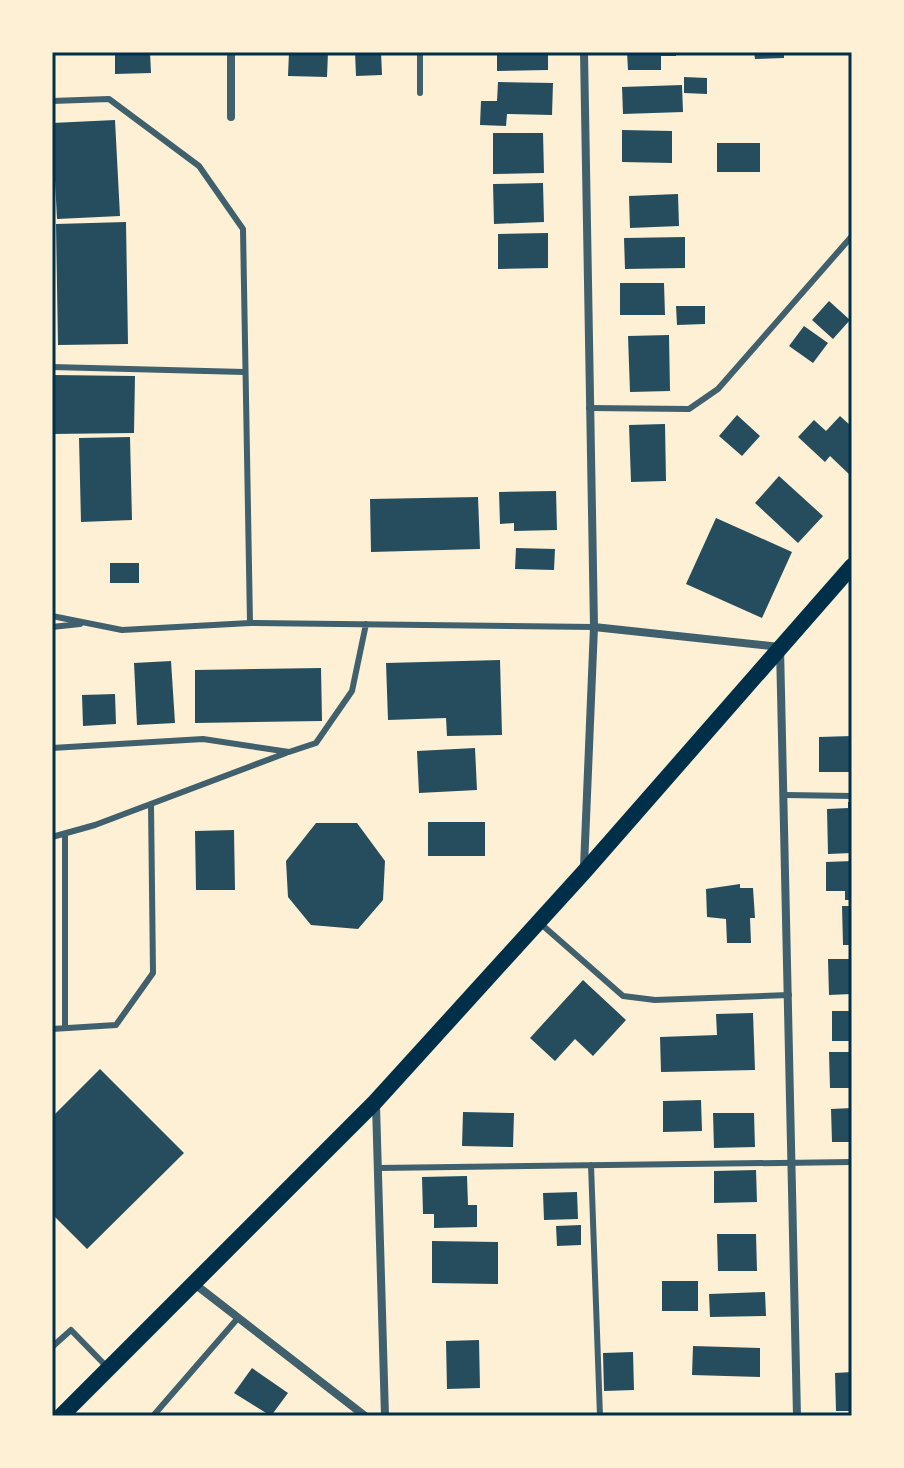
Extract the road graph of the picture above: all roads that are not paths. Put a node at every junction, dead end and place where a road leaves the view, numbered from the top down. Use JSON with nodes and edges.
{"nodes":[{"id":1,"x":231,"y":52,"type":"edge"},
{"id":2,"x":420,"y":52,"type":"edge"},
{"id":3,"x":584,"y":52,"type":"edge"},
{"id":4,"x":420,"y":93,"type":"dead end"},
{"id":5,"x":52,"y":101,"type":"edge"},
{"id":6,"x":231,"y":117,"type":"dead end"},
{"id":7,"x":852,"y":236,"type":"edge"},
{"id":8,"x":52,"y":367,"type":"edge"},
{"id":9,"x":244,"y":372,"type":"junction"},
{"id":10,"x":589,"y":408,"type":"junction"},
{"id":11,"x":852,"y":566,"type":"edge"},
{"id":12,"x":52,"y":616,"type":"edge"},
{"id":13,"x":87,"y":623,"type":"junction"},
{"id":14,"x":250,"y":623,"type":"junction"},
{"id":15,"x":366,"y":624,"type":"junction"},
{"id":16,"x":52,"y":627,"type":"edge"},
{"id":17,"x":594,"y":627,"type":"junction"},
{"id":18,"x":780,"y":647,"type":"junction"},
{"id":19,"x":52,"y":748,"type":"edge"},
{"id":20,"x":289,"y":752,"type":"junction"},
{"id":21,"x":785,"y":795,"type":"junction"},
{"id":22,"x":852,"y":796,"type":"edge"},
{"id":23,"x":151,"y":804,"type":"junction"},
{"id":24,"x":65,"y":834,"type":"junction"},
{"id":25,"x":52,"y":837,"type":"edge"},
{"id":26,"x":584,"y":872,"type":"junction"},
{"id":27,"x":538,"y":922,"type":"junction"},
{"id":28,"x":789,"y":995,"type":"junction"},
{"id":29,"x":65,"y":1028,"type":"junction"},
{"id":30,"x":52,"y":1029,"type":"edge"},
{"id":31,"x":375,"y":1102,"type":"junction"},
{"id":32,"x":852,"y":1162,"type":"edge"},
{"id":33,"x":792,"y":1163,"type":"junction"},
{"id":34,"x":591,"y":1165,"type":"junction"},
{"id":35,"x":378,"y":1168,"type":"junction"},
{"id":36,"x":196,"y":1285,"type":"junction"},
{"id":37,"x":238,"y":1318,"type":"junction"},
{"id":38,"x":52,"y":1347,"type":"edge"},
{"id":39,"x":110,"y":1369,"type":"junction"},
{"id":40,"x":61,"y":1416,"type":"edge"},
{"id":41,"x":153,"y":1416,"type":"edge"},
{"id":42,"x":365,"y":1416,"type":"edge"},
{"id":43,"x":385,"y":1416,"type":"edge"},
{"id":44,"x":600,"y":1416,"type":"edge"},
{"id":45,"x":797,"y":1416,"type":"edge"}],
"edges":[{"from":1,"to":6,"type":"street"},
{"from":2,"to":4,"type":"lane"},
{"from":3,"to":10,"type":"street"},
{"from":5,"to":9,"type":"lane"},
{"from":7,"to":10,"type":"lane"},
{"from":8,"to":9,"type":"lane"},
{"from":9,"to":14,"type":"lane"},
{"from":10,"to":17,"type":"street"},
{"from":11,"to":18,"type":"main road"},
{"from":12,"to":13,"type":"lane"},
{"from":13,"to":14,"type":"lane"},
{"from":13,"to":16,"type":"lane"},
{"from":14,"to":15,"type":"lane"},
{"from":15,"to":17,"type":"lane"},
{"from":15,"to":20,"type":"lane"},
{"from":17,"to":18,"type":"street"},
{"from":17,"to":26,"type":"street"},
{"from":18,"to":21,"type":"street"},
{"from":18,"to":26,"type":"main road"},
{"from":19,"to":20,"type":"lane"},
{"from":20,"to":23,"type":"lane"},
{"from":21,"to":22,"type":"lane"},
{"from":21,"to":28,"type":"street"},
{"from":23,"to":24,"type":"lane"},
{"from":23,"to":29,"type":"lane"},
{"from":24,"to":25,"type":"lane"},
{"from":24,"to":29,"type":"lane"},
{"from":26,"to":27,"type":"main road"},
{"from":27,"to":28,"type":"lane"},
{"from":27,"to":31,"type":"main road"},
{"from":28,"to":33,"type":"street"},
{"from":29,"to":30,"type":"lane"},
{"from":31,"to":35,"type":"street"},
{"from":31,"to":36,"type":"main road"},
{"from":32,"to":33,"type":"lane"},
{"from":33,"to":34,"type":"lane"},
{"from":33,"to":45,"type":"street"},
{"from":34,"to":35,"type":"lane"},
{"from":34,"to":44,"type":"lane"},
{"from":35,"to":43,"type":"street"},
{"from":36,"to":37,"type":"street"},
{"from":36,"to":39,"type":"main road"},
{"from":37,"to":41,"type":"lane"},
{"from":37,"to":42,"type":"street"},
{"from":38,"to":39,"type":"lane"},
{"from":39,"to":40,"type":"main road"}]}
